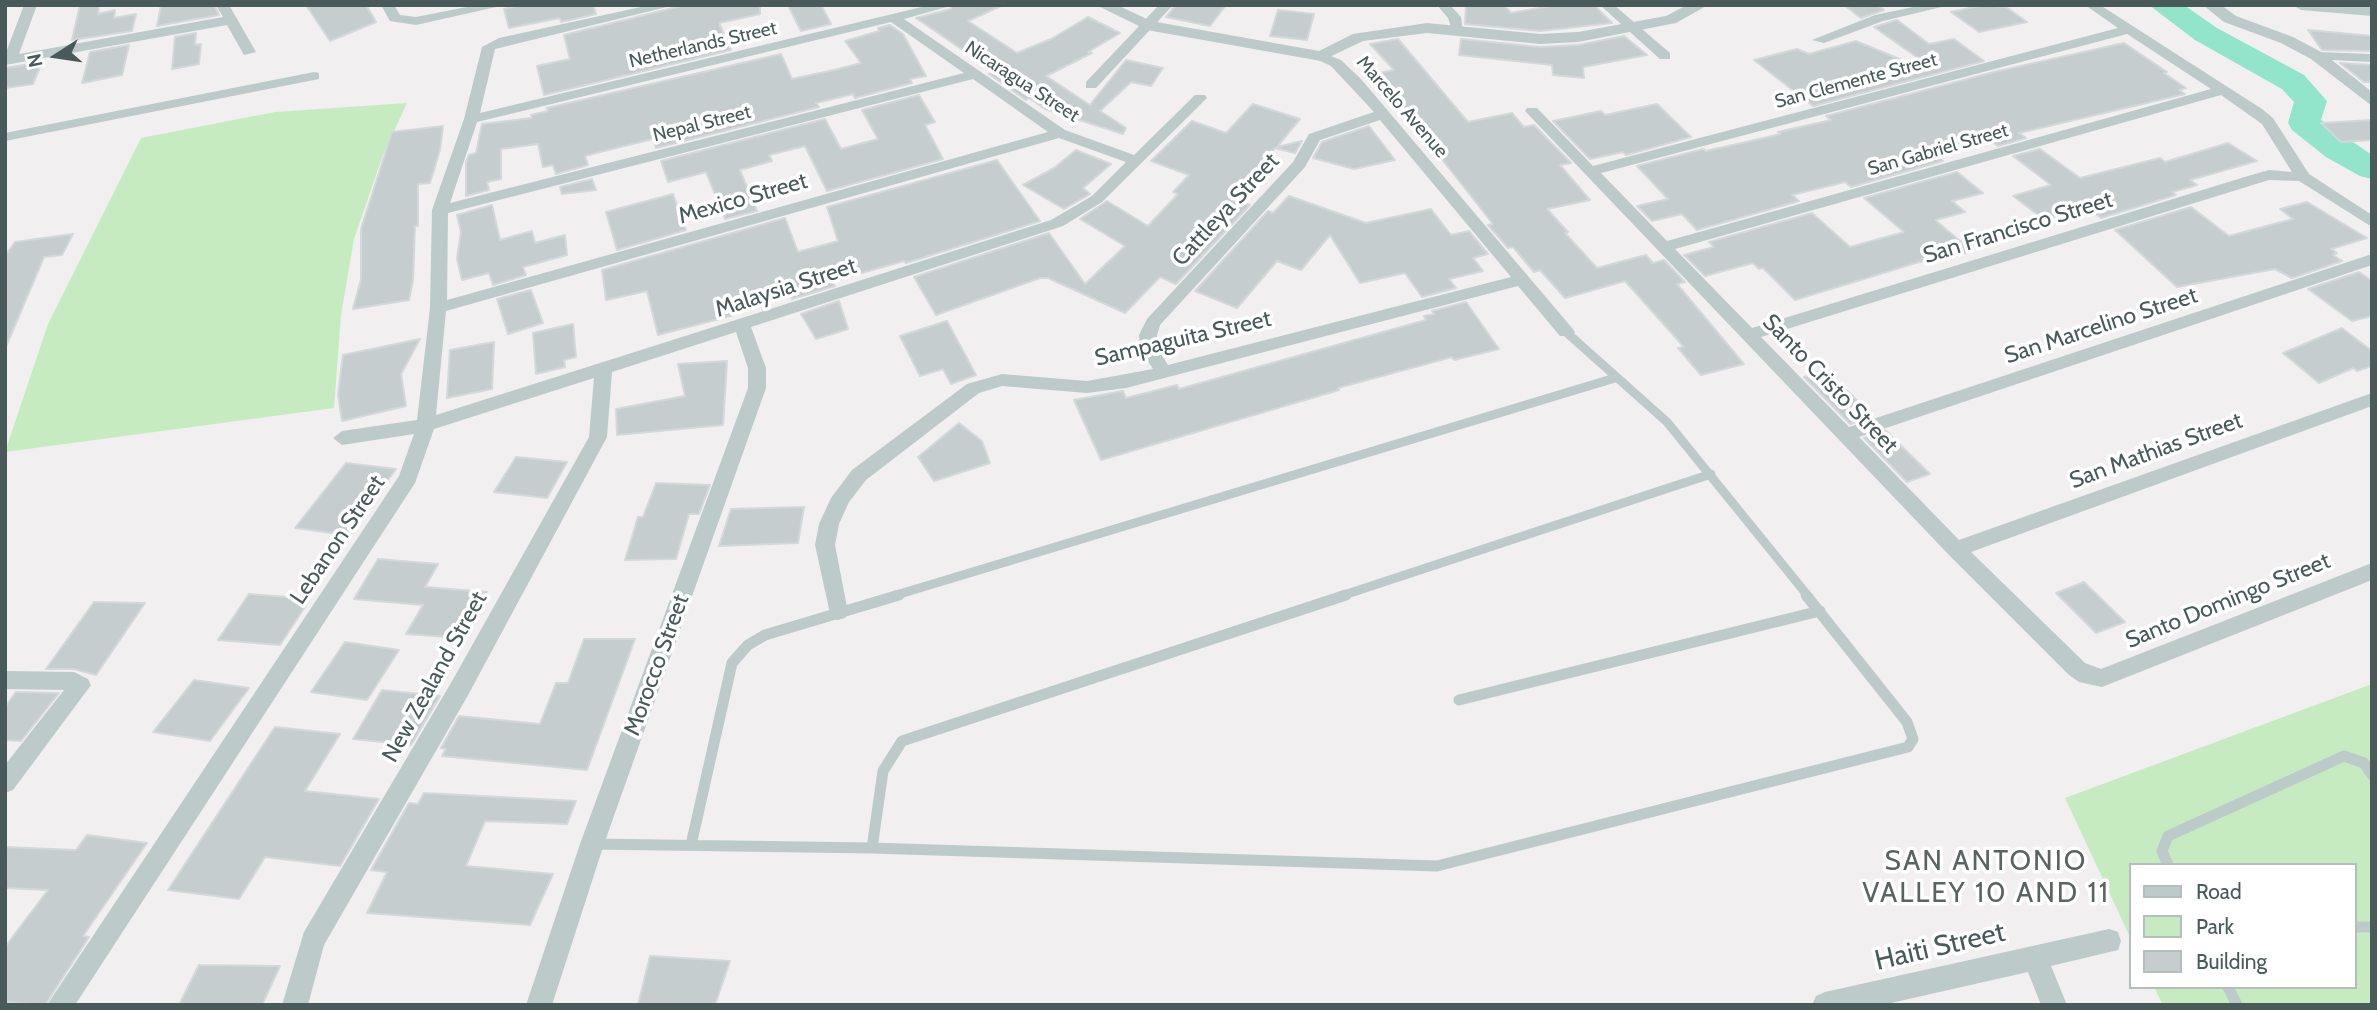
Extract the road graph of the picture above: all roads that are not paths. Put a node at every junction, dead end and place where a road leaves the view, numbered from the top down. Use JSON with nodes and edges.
{"nodes":[{"id":1,"x":31,"y":5,"type":"edge"},
{"id":2,"x":222,"y":5,"type":"edge"},
{"id":3,"x":387,"y":5,"type":"edge"},
{"id":4,"x":499,"y":5,"type":"edge"},
{"id":5,"x":669,"y":5,"type":"edge"},
{"id":6,"x":1104,"y":5,"type":"edge"},
{"id":7,"x":1167,"y":5,"type":"edge"},
{"id":8,"x":1443,"y":5,"type":"edge"},
{"id":9,"x":1606,"y":5,"type":"edge"},
{"id":10,"x":1700,"y":5,"type":"edge"},
{"id":11,"x":1944,"y":5,"type":"edge"},
{"id":12,"x":2091,"y":5,"type":"edge"},
{"id":13,"x":2211,"y":5,"type":"edge"},
{"id":14,"x":2301,"y":5,"type":"edge"},
{"id":15,"x":943,"y":6,"type":"edge"},
{"id":16,"x":2372,"y":11,"type":"edge"},
{"id":17,"x":230,"y":20,"type":"junction"},
{"id":18,"x":896,"y":20,"type":"junction"},
{"id":19,"x":1147,"y":25,"type":"junction"},
{"id":20,"x":1632,"y":28,"type":"junction"},
{"id":21,"x":2131,"y":29,"type":"junction"},
{"id":22,"x":1458,"y":30,"type":"junction"},
{"id":23,"x":1819,"y":40,"type":"dead end"},
{"id":24,"x":249,"y":52,"type":"dead end"},
{"id":25,"x":1321,"y":56,"type":"junction"},
{"id":26,"x":1665,"y":56,"type":"dead end"},
{"id":27,"x":2317,"y":56,"type":"junction"},
{"id":28,"x":2372,"y":58,"type":"edge"},
{"id":29,"x":7,"y":61,"type":"edge"},
{"id":30,"x":974,"y":75,"type":"junction"},
{"id":31,"x":314,"y":76,"type":"dead end"},
{"id":32,"x":1091,"y":85,"type":"dead end"},
{"id":33,"x":2223,"y":90,"type":"junction"},
{"id":34,"x":1200,"y":98,"type":"dead end"},
{"id":35,"x":2372,"y":101,"type":"edge"},
{"id":36,"x":1532,"y":111,"type":"dead end"},
{"id":37,"x":1382,"y":114,"type":"junction"},
{"id":38,"x":471,"y":119,"type":"junction"},
{"id":39,"x":1060,"y":133,"type":"junction"},
{"id":40,"x":5,"y":137,"type":"edge"},
{"id":41,"x":1135,"y":160,"type":"junction"},
{"id":42,"x":1590,"y":171,"type":"junction"},
{"id":43,"x":2303,"y":177,"type":"junction"},
{"id":44,"x":440,"y":210,"type":"junction"},
{"id":45,"x":2372,"y":222,"type":"edge"},
{"id":46,"x":1664,"y":247,"type":"junction"},
{"id":47,"x":2372,"y":259,"type":"edge"},
{"id":48,"x":1521,"y":280,"type":"junction"},
{"id":49,"x":438,"y":308,"type":"junction"},
{"id":50,"x":742,"y":326,"type":"junction"},
{"id":51,"x":1566,"y":332,"type":"joint"},
{"id":52,"x":1749,"y":335,"type":"junction"},
{"id":53,"x":603,"y":369,"type":"junction"},
{"id":54,"x":1164,"y":372,"type":"junction"},
{"id":55,"x":1615,"y":378,"type":"junction"},
{"id":56,"x":2372,"y":399,"type":"edge"},
{"id":57,"x":426,"y":425,"type":"junction"},
{"id":58,"x":1846,"y":435,"type":"junction"},
{"id":59,"x":342,"y":438,"type":"dead end"},
{"id":60,"x":1711,"y":474,"type":"junction"},
{"id":61,"x":1956,"y":549,"type":"junction"},
{"id":62,"x":2372,"y":570,"type":"edge"},
{"id":63,"x":838,"y":611,"type":"junction"},
{"id":64,"x":1820,"y":611,"type":"junction"},
{"id":65,"x":2102,"y":678,"type":"joint"},
{"id":66,"x":5,"y":680,"type":"edge"},
{"id":67,"x":1459,"y":700,"type":"dead end"},
{"id":68,"x":2372,"y":775,"type":"edge"},
{"id":69,"x":5,"y":783,"type":"edge"},
{"id":70,"x":592,"y":844,"type":"junction"},
{"id":71,"x":691,"y":845,"type":"junction"},
{"id":72,"x":872,"y":848,"type":"junction"},
{"id":73,"x":2167,"y":863,"type":"edge"},
{"id":74,"x":2109,"y":941,"type":"dead end"},
{"id":75,"x":2035,"y":958,"type":"junction"},
{"id":76,"x":2229,"y":989,"type":"edge"},
{"id":77,"x":60,"y":1005,"type":"edge"},
{"id":78,"x":295,"y":1005,"type":"edge"},
{"id":79,"x":539,"y":1005,"type":"edge"},
{"id":80,"x":1825,"y":1005,"type":"edge"},
{"id":81,"x":2054,"y":1005,"type":"edge"},
{"id":82,"x":2237,"y":1005,"type":"edge"}],
"edges":[{"from":1,"to":29,"type":"street"},
{"from":2,"to":17,"type":"street"},
{"from":3,"to":4,"type":"street"},
{"from":5,"to":38,"type":"street","name":"Lebanon Street"},
{"from":6,"to":19,"type":"street","name":"Marcelo Avenue"},
{"from":7,"to":19,"type":"street"},
{"from":8,"to":22,"type":"street"},
{"from":9,"to":20,"type":"street"},
{"from":10,"to":20,"type":"street"},
{"from":11,"to":23,"type":"street"},
{"from":12,"to":21,"type":"street"},
{"from":13,"to":27,"type":"street"},
{"from":14,"to":16,"type":"street"},
{"from":15,"to":18,"type":"street","name":"Netherlands Street"},
{"from":17,"to":24,"type":"street"},
{"from":17,"to":29,"type":"street"},
{"from":18,"to":30,"type":"street","name":"Nicaragua Street"},
{"from":18,"to":38,"type":"street","name":"Netherlands Street"},
{"from":19,"to":25,"type":"street","name":"Marcelo Avenue"},
{"from":19,"to":32,"type":"street"},
{"from":20,"to":22,"type":"street"},
{"from":20,"to":26,"type":"street"},
{"from":21,"to":33,"type":"street"},
{"from":21,"to":42,"type":"street","name":"San Clemente Street"},
{"from":22,"to":25,"type":"street"},
{"from":25,"to":37,"type":"street","name":"Marcelo Avenue"},
{"from":27,"to":28,"type":"street"},
{"from":27,"to":35,"type":"street"},
{"from":30,"to":39,"type":"street","name":"Nicaragua Street"},
{"from":30,"to":44,"type":"street","name":"Nepal Street"},
{"from":31,"to":40,"type":"street"},
{"from":33,"to":43,"type":"street"},
{"from":33,"to":46,"type":"street","name":"San Gabriel Street"},
{"from":34,"to":41,"type":"street","name":"Malaysia Street"},
{"from":36,"to":42,"type":"street","name":"Santo Cristo Street"},
{"from":37,"to":48,"type":"street","name":"Marcelo Avenue"},
{"from":37,"to":54,"type":"street","name":"Cattleya Street"},
{"from":38,"to":44,"type":"street","name":"Lebanon Street"},
{"from":39,"to":41,"type":"street","name":"Nicaragua Street"},
{"from":39,"to":49,"type":"street","name":"Mexico Street"},
{"from":41,"to":50,"type":"street","name":"Malaysia Street"},
{"from":42,"to":46,"type":"street","name":"Santo Cristo Street"},
{"from":43,"to":45,"type":"street"},
{"from":43,"to":52,"type":"street","name":"San Francisco Street"},
{"from":44,"to":49,"type":"street","name":"Lebanon Street"},
{"from":46,"to":52,"type":"street","name":"Santo Cristo Street"},
{"from":47,"to":58,"type":"street","name":"San Marcelino Street"},
{"from":48,"to":51,"type":"street","name":"Marcelo Avenue"},
{"from":48,"to":54,"type":"street","name":"Sampaguita Street"},
{"from":49,"to":57,"type":"street","name":"Lebanon Street"},
{"from":50,"to":53,"type":"street","name":"Malaysia Street"},
{"from":50,"to":70,"type":"street","name":"Morocco Street"},
{"from":51,"to":55,"type":"lane"},
{"from":52,"to":58,"type":"street","name":"Santo Cristo Street"},
{"from":53,"to":57,"type":"street","name":"Malaysia Street"},
{"from":53,"to":78,"type":"street","name":"New Zealand Street"},
{"from":54,"to":63,"type":"street","name":"Sampaguita Street"},
{"from":55,"to":60,"type":"lane"},
{"from":55,"to":63,"type":"lane"},
{"from":56,"to":61,"type":"street","name":"San Mathias Street"},
{"from":57,"to":59,"type":"street","name":"Malaysia Street"},
{"from":57,"to":77,"type":"street","name":"Lebanon Street"},
{"from":58,"to":61,"type":"street","name":"Santo Cristo Street"},
{"from":60,"to":64,"type":"lane"},
{"from":60,"to":72,"type":"lane"},
{"from":61,"to":65,"type":"street","name":"Santo Cristo Street"},
{"from":62,"to":65,"type":"street","name":"Santo Domingo Street"},
{"from":63,"to":71,"type":"lane"},
{"from":64,"to":67,"type":"lane"},
{"from":64,"to":72,"type":"lane"},
{"from":66,"to":69,"type":"street"},
{"from":68,"to":73,"type":"lane"},
{"from":70,"to":71,"type":"lane"},
{"from":70,"to":79,"type":"street","name":"Morocco Street"},
{"from":71,"to":72,"type":"lane"},
{"from":74,"to":75,"type":"street","name":"Haiti Street"},
{"from":75,"to":80,"type":"street","name":"Haiti Street"},
{"from":75,"to":81,"type":"street"},
{"from":76,"to":82,"type":"lane"}]}
